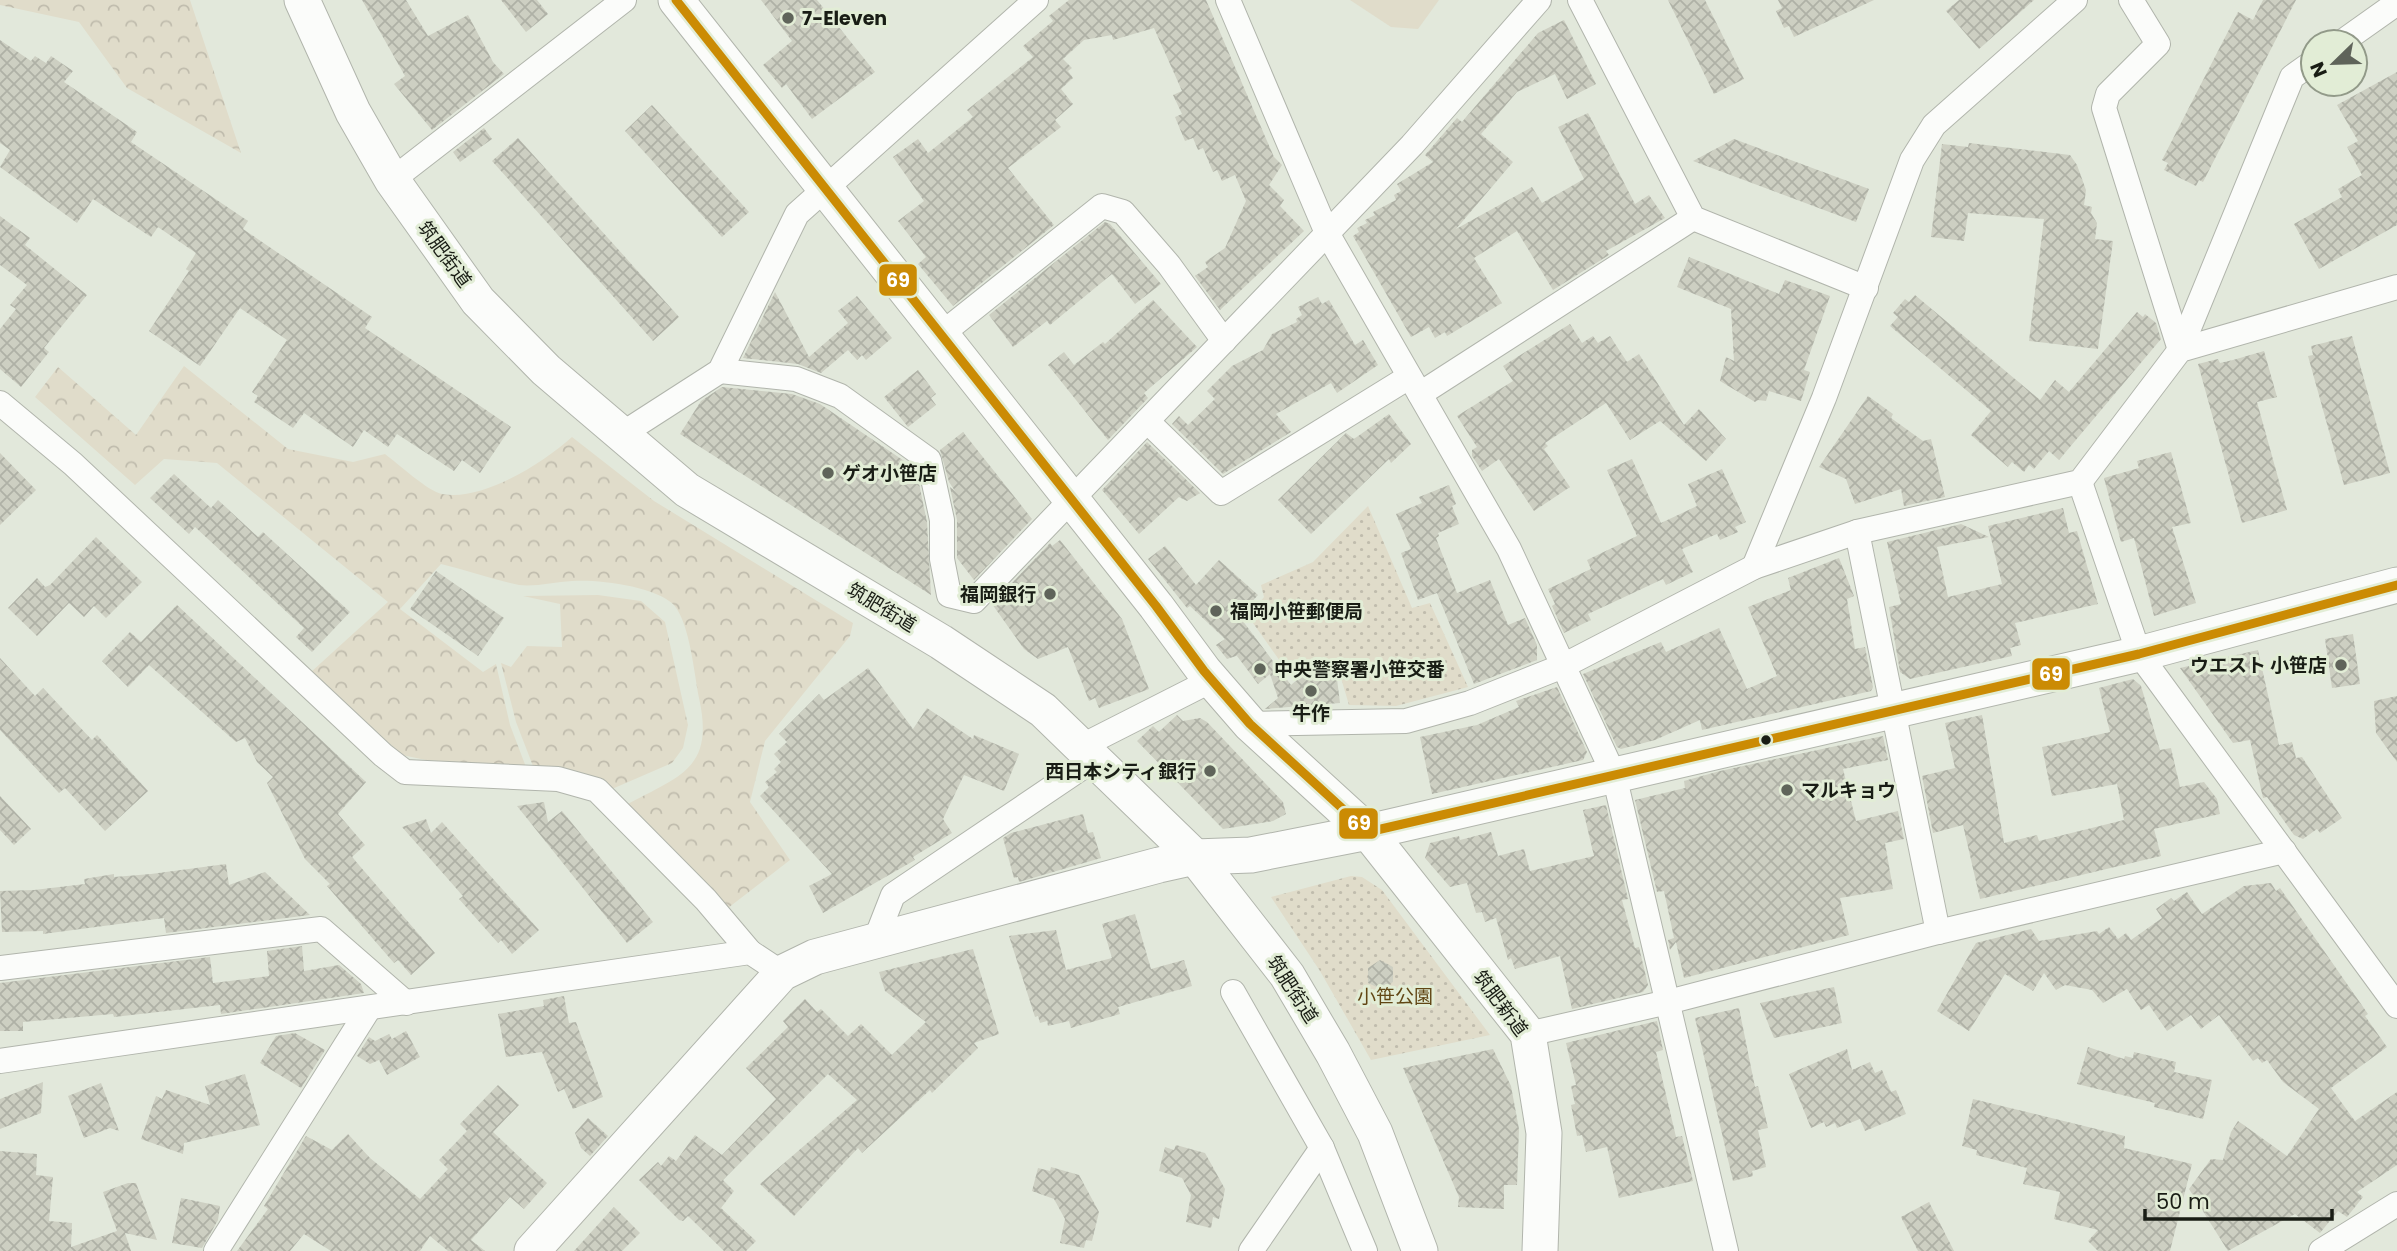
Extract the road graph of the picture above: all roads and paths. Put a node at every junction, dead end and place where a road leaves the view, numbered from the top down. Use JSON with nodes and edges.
{"nodes":[{"id":1,"x":302,"y":0,"type":"edge"},
{"id":2,"x":624,"y":0,"type":"edge"},
{"id":3,"x":676,"y":0,"type":"edge"},
{"id":4,"x":1036,"y":0,"type":"edge"},
{"id":5,"x":1228,"y":0,"type":"edge"},
{"id":6,"x":1539,"y":0,"type":"edge"},
{"id":7,"x":1580,"y":0,"type":"edge"},
{"id":8,"x":2075,"y":0,"type":"edge"},
{"id":9,"x":2131,"y":0,"type":"edge"},
{"id":10,"x":2397,"y":3,"type":"edge"},
{"id":11,"x":2362,"y":28,"type":"edge"},
{"id":12,"x":2299,"y":71,"type":"edge"},
{"id":13,"x":392,"y":180,"type":"junction"},
{"id":14,"x":825,"y":186,"type":"junction"},
{"id":15,"x":1692,"y":218,"type":"junction"},
{"id":16,"x":1327,"y":233,"type":"junction"},
{"id":17,"x":2397,"y":287,"type":"edge"},
{"id":18,"x":1866,"y":288,"type":"junction"},
{"id":19,"x":940,"y":336,"type":"junction"},
{"id":20,"x":1224,"y":341,"type":"junction"},
{"id":21,"x":2180,"y":350,"type":"junction"},
{"id":22,"x":720,"y":371,"type":"junction"},
{"id":23,"x":1414,"y":385,"type":"junction"},
{"id":24,"x":0,"y":403,"type":"edge"},
{"id":25,"x":1147,"y":421,"type":"junction"},
{"id":26,"x":619,"y":436,"type":"junction"},
{"id":27,"x":2080,"y":482,"type":"junction"},
{"id":28,"x":1071,"y":500,"type":"junction"},
{"id":29,"x":1857,"y":532,"type":"junction"},
{"id":30,"x":1754,"y":567,"type":"junction"},
{"id":31,"x":2397,"y":585,"type":"edge"},
{"id":32,"x":2139,"y":654,"type":"junction"},
{"id":33,"x":1563,"y":666,"type":"junction"},
{"id":34,"x":1212,"y":680,"type":"junction"},
{"id":35,"x":1891,"y":710,"type":"junction"},
{"id":36,"x":1250,"y":724,"type":"junction"},
{"id":37,"x":1089,"y":752,"type":"junction"},
{"id":38,"x":1614,"y":775,"type":"junction"},
{"id":39,"x":1368,"y":832,"type":"junction"},
{"id":40,"x":2284,"y":851,"type":"junction"},
{"id":41,"x":1195,"y":857,"type":"junction"},
{"id":42,"x":1938,"y":932,"type":"junction"},
{"id":43,"x":875,"y":941,"type":"junction"},
{"id":44,"x":750,"y":952,"type":"junction"},
{"id":45,"x":0,"y":968,"type":"edge"},
{"id":46,"x":782,"y":973,"type":"junction"},
{"id":47,"x":1233,"y":992,"type":"dead end"},
{"id":48,"x":1668,"y":1002,"type":"junction"},
{"id":49,"x":406,"y":1003,"type":"junction"},
{"id":50,"x":2397,"y":1006,"type":"edge"},
{"id":51,"x":368,"y":1010,"type":"junction"},
{"id":52,"x":1528,"y":1034,"type":"junction"},
{"id":53,"x":0,"y":1061,"type":"edge"},
{"id":54,"x":1322,"y":1148,"type":"junction"},
{"id":55,"x":2397,"y":1204,"type":"edge"},
{"id":56,"x":216,"y":1251,"type":"edge"},
{"id":57,"x":532,"y":1251,"type":"edge"},
{"id":58,"x":1251,"y":1251,"type":"edge"},
{"id":59,"x":1365,"y":1251,"type":"edge"},
{"id":60,"x":1420,"y":1251,"type":"edge"},
{"id":61,"x":1540,"y":1251,"type":"edge"},
{"id":62,"x":1726,"y":1251,"type":"edge"},
{"id":63,"x":2320,"y":1251,"type":"edge"}],
"edges":[{"from":1,"to":13,"type":"street","name":"筑肥街道"},
{"from":2,"to":13,"type":"street"},
{"from":3,"to":14,"type":"street","name":"筑肥新道"},
{"from":4,"to":14,"type":"street"},
{"from":5,"to":16,"type":"street"},
{"from":6,"to":16,"type":"street"},
{"from":7,"to":15,"type":"street"},
{"from":8,"to":18,"type":"street"},
{"from":9,"to":21,"type":"street"},
{"from":10,"to":11,"type":"street"},
{"from":12,"to":21,"type":"street"},
{"from":13,"to":26,"type":"street","name":"筑肥街道"},
{"from":14,"to":19,"type":"street","name":"筑肥新道"},
{"from":14,"to":22,"type":"street"},
{"from":15,"to":18,"type":"street"},
{"from":15,"to":23,"type":"street"},
{"from":16,"to":20,"type":"street"},
{"from":16,"to":23,"type":"street"},
{"from":17,"to":21,"type":"street"},
{"from":18,"to":30,"type":"street"},
{"from":19,"to":20,"type":"street"},
{"from":19,"to":28,"type":"street","name":"筑肥新道"},
{"from":20,"to":25,"type":"street"},
{"from":21,"to":27,"type":"street"},
{"from":22,"to":26,"type":"street"},
{"from":22,"to":28,"type":"street"},
{"from":23,"to":25,"type":"street"},
{"from":23,"to":33,"type":"street"},
{"from":24,"to":44,"type":"street"},
{"from":25,"to":28,"type":"street"},
{"from":26,"to":37,"type":"street","name":"筑肥街道"},
{"from":27,"to":29,"type":"street"},
{"from":27,"to":32,"type":"street"},
{"from":28,"to":34,"type":"street","name":"筑肥新道"},
{"from":29,"to":30,"type":"street"},
{"from":29,"to":35,"type":"street"},
{"from":30,"to":33,"type":"street"},
{"from":31,"to":32,"type":"street"},
{"from":32,"to":35,"type":"street"},
{"from":32,"to":40,"type":"street"},
{"from":33,"to":36,"type":"street"},
{"from":33,"to":38,"type":"street"},
{"from":34,"to":36,"type":"street","name":"筑肥新道"},
{"from":34,"to":37,"type":"street"},
{"from":35,"to":38,"type":"street"},
{"from":35,"to":42,"type":"street"},
{"from":36,"to":39,"type":"street","name":"筑肥新道"},
{"from":37,"to":41,"type":"street","name":"筑肥街道"},
{"from":37,"to":43,"type":"street"},
{"from":38,"to":39,"type":"street"},
{"from":38,"to":48,"type":"street"},
{"from":39,"to":41,"type":"street"},
{"from":39,"to":52,"type":"street","name":"筑肥新道"},
{"from":40,"to":42,"type":"street"},
{"from":40,"to":50,"type":"street"},
{"from":41,"to":43,"type":"street"},
{"from":41,"to":60,"type":"street","name":"筑肥街道"},
{"from":42,"to":48,"type":"street"},
{"from":43,"to":46,"type":"street"},
{"from":44,"to":46,"type":"street"},
{"from":44,"to":49,"type":"street"},
{"from":45,"to":49,"type":"street"},
{"from":46,"to":57,"type":"street"},
{"from":47,"to":54,"type":"street"},
{"from":48,"to":52,"type":"street"},
{"from":48,"to":62,"type":"street"},
{"from":49,"to":51,"type":"street"},
{"from":51,"to":53,"type":"street"},
{"from":51,"to":56,"type":"street"},
{"from":52,"to":61,"type":"street","name":"筑肥新道"},
{"from":54,"to":58,"type":"street"},
{"from":54,"to":59,"type":"street"},
{"from":55,"to":63,"type":"street"}]}
